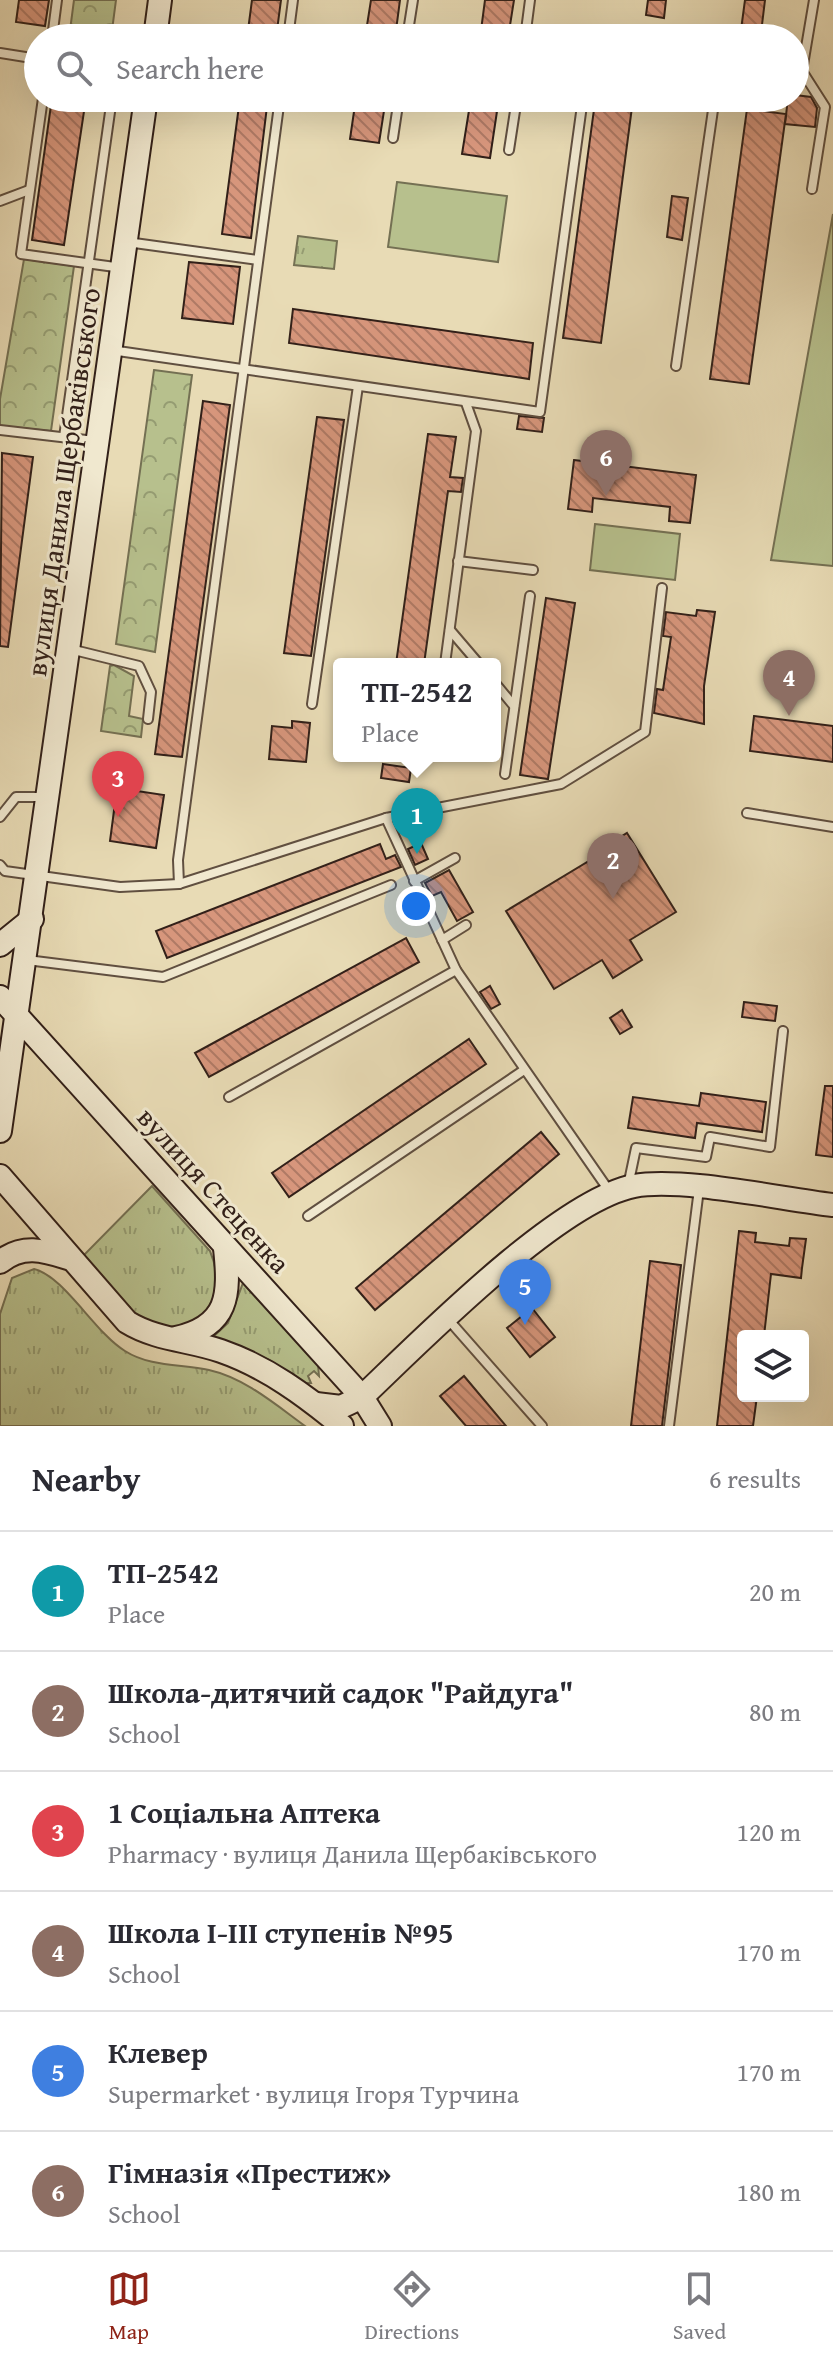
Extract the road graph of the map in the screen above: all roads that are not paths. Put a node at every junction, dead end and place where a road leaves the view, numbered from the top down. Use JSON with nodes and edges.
{"nodes":[{"id":1,"x":57,"y":0,"type":"edge"},
{"id":2,"x":160,"y":0,"type":"edge"},
{"id":3,"x":293,"y":0,"type":"edge"},
{"id":4,"x":413,"y":0,"type":"edge"},
{"id":5,"x":530,"y":0,"type":"edge"},
{"id":6,"x":814,"y":0,"type":"edge"},
{"id":7,"x":54,"y":24,"type":"edge"},
{"id":8,"x":157,"y":24,"type":"edge"},
{"id":9,"x":290,"y":24,"type":"edge"},
{"id":10,"x":409,"y":24,"type":"edge"},
{"id":11,"x":527,"y":24,"type":"edge"},
{"id":12,"x":809,"y":24,"type":"edge"},
{"id":13,"x":0,"y":53,"type":"edge"},
{"id":14,"x":24,"y":57,"type":"edge"},
{"id":15,"x":809,"y":86,"type":"edge"},
{"id":16,"x":41,"y":112,"type":"edge"},
{"id":17,"x":110,"y":112,"type":"edge"},
{"id":18,"x":144,"y":112,"type":"edge"},
{"id":19,"x":278,"y":112,"type":"edge"},
{"id":20,"x":397,"y":112,"type":"edge"},
{"id":21,"x":515,"y":112,"type":"edge"},
{"id":22,"x":581,"y":112,"type":"edge"},
{"id":23,"x":713,"y":112,"type":"edge"},
{"id":24,"x":393,"y":138,"type":"dead end"},
{"id":25,"x":509,"y":150,"type":"dead end"},
{"id":26,"x":812,"y":189,"type":"dead end"},
{"id":27,"x":29,"y":190,"type":"junction"},
{"id":28,"x":0,"y":201,"type":"edge"},
{"id":29,"x":126,"y":242,"type":"junction"},
{"id":30,"x":258,"y":260,"type":"junction"},
{"id":31,"x":88,"y":264,"type":"junction"},
{"id":32,"x":123,"y":269,"type":"junction"},
{"id":33,"x":111,"y":350,"type":"junction"},
{"id":34,"x":676,"y":366,"type":"dead end"},
{"id":35,"x":244,"y":369,"type":"junction"},
{"id":36,"x":358,"y":386,"type":"junction"},
{"id":37,"x":466,"y":403,"type":"junction"},
{"id":38,"x":0,"y":430,"type":"edge"},
{"id":39,"x":64,"y":437,"type":"junction"},
{"id":40,"x":99,"y":442,"type":"junction"},
{"id":41,"x":458,"y":561,"type":"junction"},
{"id":42,"x":533,"y":570,"type":"dead end"},
{"id":43,"x":662,"y":588,"type":"dead end"},
{"id":44,"x":530,"y":596,"type":"dead end"},
{"id":45,"x":450,"y":630,"type":"junction"},
{"id":46,"x":70,"y":649,"type":"junction"},
{"id":47,"x":446,"y":658,"type":"edge"},
{"id":48,"x":474,"y":658,"type":"edge"},
{"id":49,"x":501,"y":690,"type":"edge"},
{"id":50,"x":312,"y":704,"type":"dead end"},
{"id":51,"x":514,"y":706,"type":"junction"},
{"id":52,"x":148,"y":719,"type":"dead end"},
{"id":53,"x":505,"y":774,"type":"dead end"},
{"id":54,"x":49,"y":797,"type":"junction"},
{"id":55,"x":747,"y":813,"type":"dead end"},
{"id":56,"x":0,"y":817,"type":"edge"},
{"id":57,"x":386,"y":818,"type":"junction"},
{"id":58,"x":833,"y":827,"type":"edge"},
{"id":59,"x":455,"y":858,"type":"dead end"},
{"id":60,"x":0,"y":865,"type":"edge"},
{"id":61,"x":38,"y":877,"type":"junction"},
{"id":62,"x":414,"y":881,"type":"junction"},
{"id":63,"x":179,"y":884,"type":"junction"},
{"id":64,"x":391,"y":885,"type":"dead end"},
{"id":65,"x":32,"y":919,"type":"junction"},
{"id":66,"x":466,"y":925,"type":"dead end"},
{"id":67,"x":442,"y":940,"type":"junction"},
{"id":68,"x":0,"y":945,"type":"edge"},
{"id":69,"x":26,"y":959,"type":"junction"},
{"id":70,"x":456,"y":970,"type":"junction"},
{"id":71,"x":0,"y":997,"type":"edge"},
{"id":72,"x":17,"y":1016,"type":"junction"},
{"id":73,"x":783,"y":1031,"type":"dead end"},
{"id":74,"x":524,"y":1070,"type":"junction"},
{"id":75,"x":229,"y":1097,"type":"dead end"},
{"id":76,"x":0,"y":1131,"type":"edge"},
{"id":77,"x":0,"y":1176,"type":"edge"},
{"id":78,"x":699,"y":1188,"type":"junction"},
{"id":79,"x":619,"y":1190,"type":"junction"},
{"id":80,"x":833,"y":1205,"type":"edge"},
{"id":81,"x":308,"y":1216,"type":"dead end"},
{"id":82,"x":225,"y":1248,"type":"junction"},
{"id":83,"x":68,"y":1258,"type":"junction"},
{"id":84,"x":0,"y":1262,"type":"edge"},
{"id":85,"x":447,"y":1318,"type":"junction"},
{"id":86,"x":172,"y":1338,"type":"junction"},
{"id":87,"x":362,"y":1397,"type":"junction"},
{"id":88,"x":316,"y":1404,"type":"junction"},
{"id":89,"x":342,"y":1426,"type":"edge"},
{"id":90,"x":380,"y":1426,"type":"edge"},
{"id":91,"x":542,"y":1426,"type":"edge"},
{"id":92,"x":669,"y":1426,"type":"edge"}],
"edges":[{"from":1,"to":7,"type":"lane"},
{"from":2,"to":8,"type":"main road"},
{"from":3,"to":9,"type":"lane"},
{"from":4,"to":10,"type":"lane"},
{"from":5,"to":11,"type":"lane"},
{"from":6,"to":12,"type":"lane"},
{"from":13,"to":14,"type":"lane"},
{"from":15,"to":26,"type":"lane"},
{"from":16,"to":27,"type":"lane"},
{"from":17,"to":31,"type":"lane"},
{"from":18,"to":29,"type":"main road","name":"вулиця Данила Щербаківського"},
{"from":19,"to":30,"type":"lane"},
{"from":20,"to":24,"type":"lane"},
{"from":21,"to":25,"type":"lane"},
{"from":22,"to":37,"type":"lane"},
{"from":23,"to":34,"type":"lane"},
{"from":27,"to":28,"type":"lane"},
{"from":27,"to":31,"type":"lane"},
{"from":29,"to":30,"type":"lane"},
{"from":29,"to":32,"type":"main road","name":"вулиця Данила Щербаківського"},
{"from":30,"to":35,"type":"lane"},
{"from":31,"to":32,"type":"lane"},
{"from":31,"to":39,"type":"lane"},
{"from":32,"to":33,"type":"main road","name":"вулиця Данила Щербаківського"},
{"from":33,"to":35,"type":"lane"},
{"from":33,"to":40,"type":"main road","name":"вулиця Данила Щербаківського"},
{"from":35,"to":36,"type":"lane"},
{"from":35,"to":63,"type":"lane"},
{"from":36,"to":37,"type":"lane"},
{"from":36,"to":50,"type":"lane"},
{"from":37,"to":41,"type":"lane"},
{"from":38,"to":39,"type":"lane"},
{"from":39,"to":40,"type":"lane"},
{"from":40,"to":46,"type":"main road","name":"вулиця Данила Щербаківського"},
{"from":41,"to":42,"type":"lane"},
{"from":41,"to":45,"type":"lane"},
{"from":43,"to":57,"type":"lane"},
{"from":44,"to":51,"type":"lane"},
{"from":45,"to":47,"type":"lane"},
{"from":45,"to":48,"type":"lane"},
{"from":46,"to":52,"type":"lane"},
{"from":46,"to":54,"type":"main road","name":"вулиця Данила Щербаківського"},
{"from":49,"to":51,"type":"lane"},
{"from":51,"to":53,"type":"lane"},
{"from":54,"to":56,"type":"lane"},
{"from":54,"to":61,"type":"main road","name":"вулиця Данила Щербаківського"},
{"from":55,"to":58,"type":"lane"},
{"from":57,"to":62,"type":"lane"},
{"from":57,"to":63,"type":"lane"},
{"from":59,"to":62,"type":"lane"},
{"from":60,"to":61,"type":"lane"},
{"from":61,"to":63,"type":"lane"},
{"from":61,"to":65,"type":"main road","name":"вулиця Данила Щербаківського"},
{"from":62,"to":67,"type":"lane"},
{"from":64,"to":69,"type":"lane"},
{"from":65,"to":68,"type":"main road"},
{"from":65,"to":69,"type":"main road","name":"вулиця Данила Щербаківського"},
{"from":66,"to":67,"type":"lane"},
{"from":67,"to":70,"type":"lane"},
{"from":69,"to":72,"type":"main road","name":"вулиця Данила Щербаківського"},
{"from":70,"to":74,"type":"lane"},
{"from":70,"to":75,"type":"lane"},
{"from":71,"to":72,"type":"main road","name":"вулиця Стеценка"},
{"from":72,"to":76,"type":"main road","name":"вулиця Данила Щербаківського"},
{"from":72,"to":82,"type":"main road","name":"вулиця Стеценка"},
{"from":73,"to":79,"type":"lane"},
{"from":74,"to":79,"type":"lane"},
{"from":74,"to":81,"type":"lane"},
{"from":77,"to":83,"type":"main road"},
{"from":78,"to":79,"type":"main road"},
{"from":78,"to":80,"type":"main road"},
{"from":78,"to":92,"type":"lane"},
{"from":79,"to":85,"type":"main road"},
{"from":82,"to":86,"type":"main road"},
{"from":82,"to":87,"type":"main road","name":"вулиця Стеценка"},
{"from":83,"to":84,"type":"main road"},
{"from":83,"to":86,"type":"main road"},
{"from":85,"to":87,"type":"main road"},
{"from":85,"to":91,"type":"lane"},
{"from":86,"to":88,"type":"main road"},
{"from":87,"to":88,"type":"main road"},
{"from":87,"to":90,"type":"main road","name":"вулиця Стеценка"},
{"from":88,"to":89,"type":"main road"}]}
